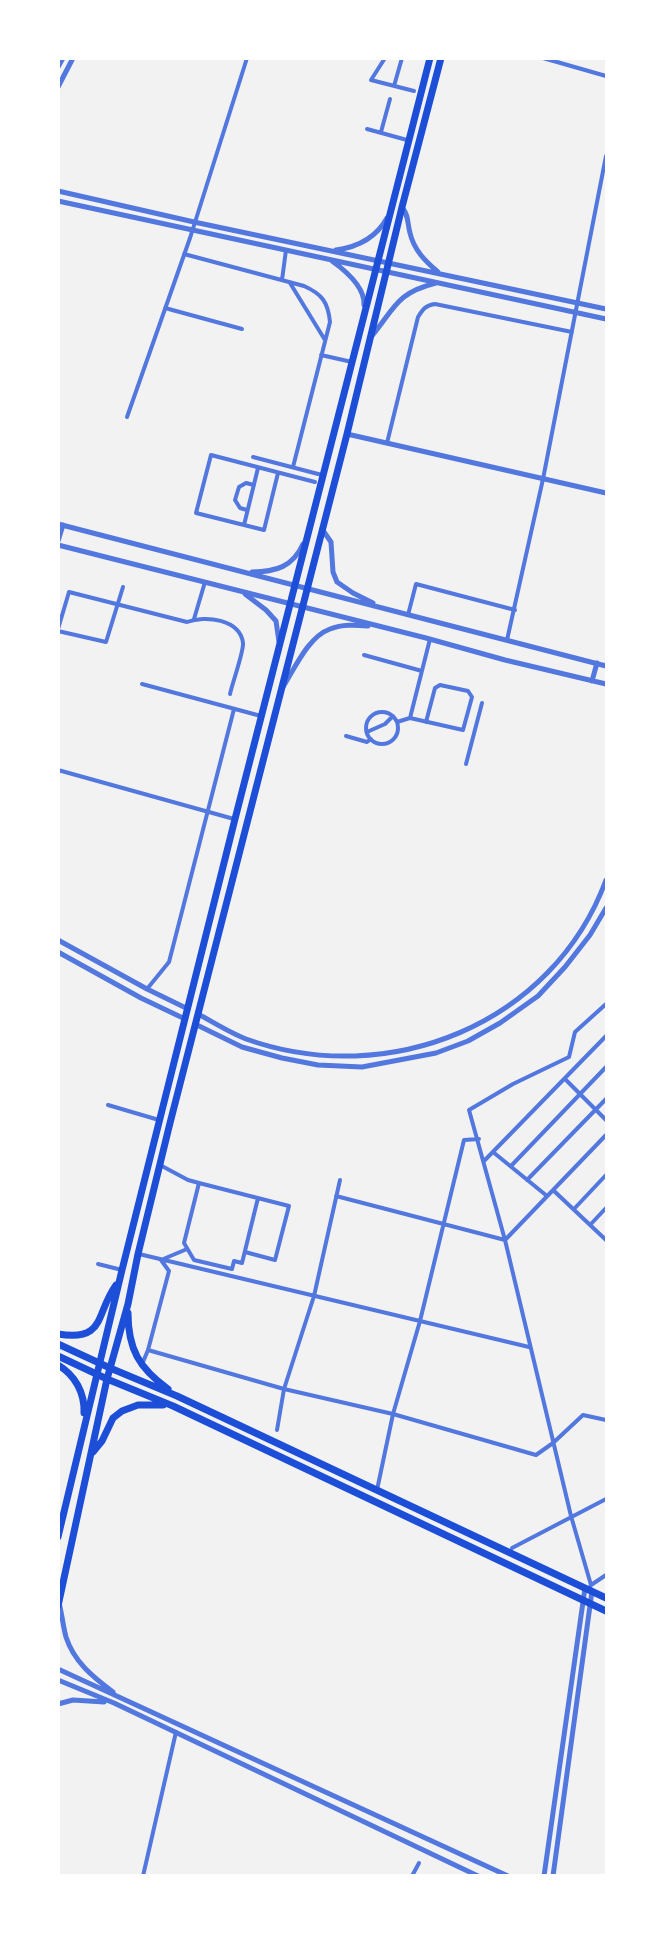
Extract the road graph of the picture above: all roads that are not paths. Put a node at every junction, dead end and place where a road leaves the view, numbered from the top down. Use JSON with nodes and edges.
{"nodes":[{"id":1,"x":63,"y":58,"type":"edge"},
{"id":2,"x":73,"y":58,"type":"edge"},
{"id":3,"x":247,"y":58,"type":"edge"},
{"id":4,"x":385,"y":58,"type":"edge"},
{"id":5,"x":402,"y":58,"type":"edge"},
{"id":6,"x":430,"y":58,"type":"edge"},
{"id":7,"x":441,"y":58,"type":"edge"},
{"id":8,"x":543,"y":58,"type":"edge"},
{"id":9,"x":58,"y":67,"type":"edge"},
{"id":10,"x":606,"y":76,"type":"edge"},
{"id":11,"x":394,"y":86,"type":"junction"},
{"id":12,"x":58,"y":87,"type":"edge"},
{"id":13,"x":414,"y":92,"type":"dead end"},
{"id":14,"x":390,"y":99,"type":"dead end"},
{"id":15,"x":367,"y":129,"type":"dead end"},
{"id":16,"x":381,"y":132,"type":"junction"},
{"id":17,"x":408,"y":140,"type":"junction"},
{"id":18,"x":606,"y":156,"type":"edge"},
{"id":19,"x":58,"y":191,"type":"edge"},
{"id":20,"x":58,"y":201,"type":"edge"},
{"id":21,"x":402,"y":207,"type":"junction"},
{"id":22,"x":389,"y":214,"type":"junction"},
{"id":23,"x":194,"y":222,"type":"junction"},
{"id":24,"x":192,"y":231,"type":"junction"},
{"id":25,"x":286,"y":250,"type":"junction"},
{"id":26,"x":330,"y":250,"type":"junction"},
{"id":27,"x":184,"y":254,"type":"junction"},
{"id":28,"x":328,"y":259,"type":"junction"},
{"id":29,"x":378,"y":260,"type":"junction"},
{"id":30,"x":388,"y":262,"type":"junction"},
{"id":31,"x":376,"y":269,"type":"junction"},
{"id":32,"x":386,"y":271,"type":"junction"},
{"id":33,"x":439,"y":273,"type":"junction"},
{"id":34,"x":282,"y":280,"type":"junction"},
{"id":35,"x":289,"y":282,"type":"junction"},
{"id":36,"x":438,"y":282,"type":"junction"},
{"id":37,"x":578,"y":303,"type":"junction"},
{"id":38,"x":165,"y":308,"type":"junction"},
{"id":39,"x":606,"y":309,"type":"edge"},
{"id":40,"x":575,"y":312,"type":"junction"},
{"id":41,"x":363,"y":317,"type":"junction"},
{"id":42,"x":606,"y":319,"type":"edge"},
{"id":43,"x":242,"y":329,"type":"dead end"},
{"id":44,"x":572,"y":332,"type":"junction"},
{"id":45,"x":370,"y":338,"type":"junction"},
{"id":46,"x":325,"y":340,"type":"junction"},
{"id":47,"x":321,"y":355,"type":"junction"},
{"id":48,"x":352,"y":362,"type":"junction"},
{"id":49,"x":127,"y":417,"type":"dead end"},
{"id":50,"x":347,"y":434,"type":"junction"},
{"id":51,"x":387,"y":443,"type":"junction"},
{"id":52,"x":254,"y":457,"type":"dead end"},
{"id":53,"x":293,"y":467,"type":"junction"},
{"id":54,"x":258,"y":468,"type":"junction"},
{"id":55,"x":278,"y":472,"type":"junction"},
{"id":56,"x":324,"y":475,"type":"junction"},
{"id":57,"x":543,"y":479,"type":"junction"},
{"id":58,"x":315,"y":482,"type":"dead end"},
{"id":59,"x":254,"y":485,"type":"junction"},
{"id":60,"x":606,"y":493,"type":"edge"},
{"id":61,"x":248,"y":510,"type":"junction"},
{"id":62,"x":61,"y":525,"type":"edge"},
{"id":63,"x":244,"y":525,"type":"junction"},
{"id":64,"x":311,"y":526,"type":"junction"},
{"id":65,"x":321,"y":528,"type":"junction"},
{"id":66,"x":58,"y":543,"type":"edge"},
{"id":67,"x":246,"y":573,"type":"junction"},
{"id":68,"x":205,"y":582,"type":"junction"},
{"id":69,"x":296,"y":585,"type":"junction"},
{"id":70,"x":123,"y":587,"type":"dead end"},
{"id":71,"x":306,"y":588,"type":"junction"},
{"id":72,"x":241,"y":591,"type":"junction"},
{"id":73,"x":118,"y":604,"type":"junction"},
{"id":74,"x":291,"y":604,"type":"junction"},
{"id":75,"x":302,"y":606,"type":"junction"},
{"id":76,"x":383,"y":608,"type":"junction"},
{"id":77,"x":515,"y":610,"type":"junction"},
{"id":78,"x":408,"y":615,"type":"junction"},
{"id":79,"x":194,"y":619,"type":"junction"},
{"id":80,"x":379,"y":626,"type":"junction"},
{"id":81,"x":58,"y":630,"type":"edge"},
{"id":82,"x":430,"y":639,"type":"junction"},
{"id":83,"x":507,"y":641,"type":"junction"},
{"id":84,"x":364,"y":655,"type":"dead end"},
{"id":85,"x":276,"y":661,"type":"junction"},
{"id":86,"x":597,"y":663,"type":"junction"},
{"id":87,"x":606,"y":666,"type":"edge"},
{"id":88,"x":422,"y":671,"type":"junction"},
{"id":89,"x":592,"y":681,"type":"junction"},
{"id":90,"x":142,"y":684,"type":"dead end"},
{"id":91,"x":606,"y":684,"type":"edge"},
{"id":92,"x":279,"y":693,"type":"junction"},
{"id":93,"x":230,"y":694,"type":"dead end"},
{"id":94,"x":482,"y":703,"type":"dead end"},
{"id":95,"x":234,"y":709,"type":"junction"},
{"id":96,"x":261,"y":716,"type":"junction"},
{"id":97,"x":393,"y":716,"type":"junction"},
{"id":98,"x":410,"y":718,"type":"junction"},
{"id":99,"x":397,"y":722,"type":"junction"},
{"id":100,"x":426,"y":722,"type":"junction"},
{"id":101,"x":463,"y":730,"type":"junction"},
{"id":102,"x":367,"y":732,"type":"junction"},
{"id":103,"x":474,"y":733,"type":"junction"},
{"id":104,"x":346,"y":736,"type":"dead end"},
{"id":105,"x":371,"y":739,"type":"junction"},
{"id":106,"x":466,"y":764,"type":"dead end"},
{"id":107,"x":58,"y":770,"type":"edge"},
{"id":108,"x":208,"y":812,"type":"junction"},
{"id":109,"x":235,"y":819,"type":"junction"},
{"id":110,"x":606,"y":880,"type":"edge"},
{"id":111,"x":606,"y":908,"type":"edge"},
{"id":112,"x":58,"y":940,"type":"edge"},
{"id":113,"x":58,"y":952,"type":"edge"},
{"id":114,"x":147,"y":990,"type":"junction"},
{"id":115,"x":606,"y":1004,"type":"edge"},
{"id":116,"x":188,"y":1009,"type":"junction"},
{"id":117,"x":198,"y":1014,"type":"junction"},
{"id":118,"x":185,"y":1019,"type":"junction"},
{"id":119,"x":195,"y":1024,"type":"junction"},
{"id":120,"x":606,"y":1036,"type":"edge"},
{"id":121,"x":606,"y":1067,"type":"edge"},
{"id":122,"x":565,"y":1079,"type":"junction"},
{"id":123,"x":580,"y":1094,"type":"junction"},
{"id":124,"x":606,"y":1099,"type":"edge"},
{"id":125,"x":108,"y":1105,"type":"dead end"},
{"id":126,"x":596,"y":1110,"type":"junction"},
{"id":127,"x":160,"y":1120,"type":"junction"},
{"id":128,"x":606,"y":1120,"type":"edge"},
{"id":129,"x":606,"y":1135,"type":"edge"},
{"id":130,"x":479,"y":1139,"type":"junction"},
{"id":131,"x":493,"y":1152,"type":"junction"},
{"id":132,"x":484,"y":1161,"type":"junction"},
{"id":133,"x":160,"y":1165,"type":"junction"},
{"id":134,"x":511,"y":1166,"type":"junction"},
{"id":135,"x":606,"y":1175,"type":"edge"},
{"id":136,"x":340,"y":1180,"type":"dead end"},
{"id":137,"x":527,"y":1180,"type":"junction"},
{"id":138,"x":199,"y":1183,"type":"junction"},
{"id":139,"x":553,"y":1190,"type":"junction"},
{"id":140,"x":336,"y":1196,"type":"junction"},
{"id":141,"x":547,"y":1196,"type":"junction"},
{"id":142,"x":258,"y":1198,"type":"junction"},
{"id":143,"x":606,"y":1208,"type":"edge"},
{"id":144,"x":574,"y":1209,"type":"junction"},
{"id":145,"x":445,"y":1224,"type":"junction"},
{"id":146,"x":590,"y":1225,"type":"junction"},
{"id":147,"x":505,"y":1240,"type":"junction"},
{"id":148,"x":606,"y":1240,"type":"edge"},
{"id":149,"x":187,"y":1249,"type":"junction"},
{"id":150,"x":245,"y":1252,"type":"junction"},
{"id":151,"x":138,"y":1254,"type":"junction"},
{"id":152,"x":161,"y":1260,"type":"junction"},
{"id":153,"x":98,"y":1264,"type":"dead end"},
{"id":154,"x":122,"y":1270,"type":"junction"},
{"id":155,"x":120,"y":1280,"type":"junction"},
{"id":156,"x":314,"y":1296,"type":"junction"},
{"id":157,"x":128,"y":1304,"type":"junction"},
{"id":158,"x":420,"y":1321,"type":"junction"},
{"id":159,"x":58,"y":1334,"type":"edge"},
{"id":160,"x":58,"y":1344,"type":"edge"},
{"id":161,"x":529,"y":1347,"type":"junction"},
{"id":162,"x":148,"y":1350,"type":"junction"},
{"id":163,"x":58,"y":1356,"type":"edge"},
{"id":164,"x":99,"y":1363,"type":"junction"},
{"id":165,"x":140,"y":1363,"type":"junction"},
{"id":166,"x":58,"y":1365,"type":"edge"},
{"id":167,"x":110,"y":1368,"type":"junction"},
{"id":168,"x":96,"y":1374,"type":"junction"},
{"id":169,"x":107,"y":1379,"type":"junction"},
{"id":170,"x":284,"y":1389,"type":"junction"},
{"id":171,"x":177,"y":1396,"type":"junction"},
{"id":172,"x":172,"y":1406,"type":"junction"},
{"id":173,"x":393,"y":1414,"type":"junction"},
{"id":174,"x":606,"y":1420,"type":"edge"},
{"id":175,"x":83,"y":1428,"type":"junction"},
{"id":176,"x":277,"y":1430,"type":"dead end"},
{"id":177,"x":553,"y":1443,"type":"junction"},
{"id":178,"x":91,"y":1454,"type":"junction"},
{"id":179,"x":377,"y":1490,"type":"junction"},
{"id":180,"x":606,"y":1499,"type":"edge"},
{"id":181,"x":62,"y":1504,"type":"edge"},
{"id":182,"x":571,"y":1516,"type":"junction"},
{"id":183,"x":60,"y":1519,"type":"edge"},
{"id":184,"x":58,"y":1537,"type":"edge"},
{"id":185,"x":512,"y":1548,"type":"dead end"},
{"id":186,"x":606,"y":1575,"type":"edge"},
{"id":187,"x":589,"y":1588,"type":"junction"},
{"id":188,"x":606,"y":1598,"type":"edge"},
{"id":189,"x":586,"y":1601,"type":"junction"},
{"id":190,"x":59,"y":1604,"type":"edge"},
{"id":191,"x":606,"y":1611,"type":"edge"},
{"id":192,"x":58,"y":1669,"type":"edge"},
{"id":193,"x":58,"y":1680,"type":"edge"},
{"id":194,"x":121,"y":1698,"type":"junction"},
{"id":195,"x":114,"y":1703,"type":"junction"},
{"id":196,"x":58,"y":1704,"type":"edge"},
{"id":197,"x":176,"y":1732,"type":"junction"},
{"id":198,"x":419,"y":1863,"type":"dead end"},
{"id":199,"x":143,"y":1875,"type":"edge"},
{"id":200,"x":412,"y":1875,"type":"edge"},
{"id":201,"x":478,"y":1875,"type":"edge"},
{"id":202,"x":508,"y":1875,"type":"edge"},
{"id":203,"x":544,"y":1875,"type":"edge"},
{"id":204,"x":553,"y":1875,"type":"edge"}],
"edges":[{"from":1,"to":9,"type":"street"},
{"from":2,"to":12,"type":"street"},
{"from":3,"to":23,"type":"street"},
{"from":4,"to":11,"type":"street"},
{"from":5,"to":11,"type":"street"},
{"from":6,"to":17,"type":"main road"},
{"from":7,"to":21,"type":"main road"},
{"from":8,"to":10,"type":"street"},
{"from":11,"to":13,"type":"street"},
{"from":14,"to":16,"type":"street"},
{"from":15,"to":16,"type":"street"},
{"from":16,"to":17,"type":"street"},
{"from":17,"to":22,"type":"main road"},
{"from":18,"to":37,"type":"street"},
{"from":19,"to":23,"type":"street"},
{"from":20,"to":24,"type":"street"},
{"from":21,"to":30,"type":"main road"},
{"from":21,"to":33,"type":"street"},
{"from":22,"to":26,"type":"street"},
{"from":22,"to":29,"type":"main road"},
{"from":23,"to":24,"type":"street"},
{"from":23,"to":26,"type":"street"},
{"from":24,"to":25,"type":"street"},
{"from":24,"to":27,"type":"street"},
{"from":25,"to":28,"type":"street"},
{"from":25,"to":34,"type":"street"},
{"from":26,"to":29,"type":"street"},
{"from":27,"to":34,"type":"street"},
{"from":27,"to":38,"type":"street"},
{"from":28,"to":31,"type":"street"},
{"from":28,"to":41,"type":"street"},
{"from":29,"to":30,"type":"street"},
{"from":29,"to":31,"type":"main road"},
{"from":30,"to":32,"type":"main road"},
{"from":30,"to":33,"type":"street"},
{"from":31,"to":32,"type":"street"},
{"from":31,"to":41,"type":"main road"},
{"from":32,"to":36,"type":"street"},
{"from":32,"to":45,"type":"main road"},
{"from":33,"to":37,"type":"street"},
{"from":34,"to":35,"type":"street"},
{"from":35,"to":46,"type":"street"},
{"from":35,"to":46,"type":"street"},
{"from":36,"to":40,"type":"street"},
{"from":36,"to":45,"type":"street"},
{"from":37,"to":39,"type":"street"},
{"from":37,"to":40,"type":"street"},
{"from":38,"to":43,"type":"street"},
{"from":38,"to":49,"type":"street"},
{"from":40,"to":42,"type":"street"},
{"from":40,"to":44,"type":"street"},
{"from":41,"to":48,"type":"main road"},
{"from":44,"to":51,"type":"street"},
{"from":44,"to":57,"type":"street"},
{"from":45,"to":50,"type":"main road"},
{"from":46,"to":47,"type":"street"},
{"from":47,"to":48,"type":"street"},
{"from":47,"to":53,"type":"street"},
{"from":48,"to":56,"type":"main road"},
{"from":50,"to":51,"type":"street"},
{"from":50,"to":65,"type":"main road"},
{"from":51,"to":57,"type":"street"},
{"from":52,"to":53,"type":"street"},
{"from":53,"to":56,"type":"street"},
{"from":54,"to":55,"type":"street"},
{"from":54,"to":59,"type":"street"},
{"from":54,"to":63,"type":"street"},
{"from":55,"to":58,"type":"street"},
{"from":55,"to":63,"type":"street"},
{"from":56,"to":64,"type":"main road"},
{"from":57,"to":60,"type":"street"},
{"from":57,"to":77,"type":"street"},
{"from":59,"to":61,"type":"street"},
{"from":59,"to":61,"type":"street"},
{"from":61,"to":63,"type":"street"},
{"from":62,"to":66,"type":"street"},
{"from":62,"to":67,"type":"street"},
{"from":64,"to":67,"type":"street"},
{"from":64,"to":69,"type":"main road"},
{"from":65,"to":71,"type":"main road"},
{"from":65,"to":76,"type":"street"},
{"from":66,"to":68,"type":"street"},
{"from":67,"to":69,"type":"street"},
{"from":68,"to":72,"type":"street"},
{"from":68,"to":79,"type":"street"},
{"from":69,"to":71,"type":"street"},
{"from":69,"to":74,"type":"main road"},
{"from":70,"to":73,"type":"street"},
{"from":71,"to":75,"type":"main road"},
{"from":71,"to":76,"type":"street"},
{"from":72,"to":74,"type":"street"},
{"from":72,"to":85,"type":"street"},
{"from":73,"to":79,"type":"street"},
{"from":73,"to":81,"type":"street"},
{"from":73,"to":81,"type":"street"},
{"from":74,"to":75,"type":"street"},
{"from":74,"to":85,"type":"main road"},
{"from":75,"to":80,"type":"street"},
{"from":75,"to":92,"type":"main road"},
{"from":76,"to":78,"type":"street"},
{"from":77,"to":78,"type":"street"},
{"from":77,"to":83,"type":"street"},
{"from":78,"to":83,"type":"street"},
{"from":79,"to":93,"type":"street"},
{"from":80,"to":82,"type":"street"},
{"from":80,"to":92,"type":"street"},
{"from":82,"to":88,"type":"street"},
{"from":82,"to":89,"type":"street"},
{"from":83,"to":86,"type":"street"},
{"from":84,"to":88,"type":"street"},
{"from":85,"to":96,"type":"main road"},
{"from":86,"to":87,"type":"street"},
{"from":86,"to":89,"type":"street"},
{"from":88,"to":98,"type":"street"},
{"from":89,"to":91,"type":"street"},
{"from":90,"to":95,"type":"street"},
{"from":92,"to":117,"type":"main road"},
{"from":94,"to":103,"type":"street"},
{"from":95,"to":96,"type":"street"},
{"from":95,"to":108,"type":"street"},
{"from":96,"to":109,"type":"main road"},
{"from":97,"to":99,"type":"street"},
{"from":97,"to":102,"type":"street"},
{"from":97,"to":102,"type":"street"},
{"from":98,"to":99,"type":"street"},
{"from":98,"to":100,"type":"street"},
{"from":99,"to":105,"type":"street"},
{"from":100,"to":101,"type":"street"},
{"from":100,"to":101,"type":"street"},
{"from":101,"to":103,"type":"street"},
{"from":102,"to":105,"type":"street"},
{"from":103,"to":106,"type":"street"},
{"from":104,"to":105,"type":"street"},
{"from":107,"to":108,"type":"street"},
{"from":108,"to":109,"type":"street"},
{"from":108,"to":114,"type":"street"},
{"from":109,"to":116,"type":"main road"},
{"from":110,"to":117,"type":"street"},
{"from":111,"to":119,"type":"street"},
{"from":112,"to":114,"type":"street"},
{"from":113,"to":118,"type":"street"},
{"from":114,"to":116,"type":"street"},
{"from":115,"to":130,"type":"street"},
{"from":116,"to":118,"type":"main road"},
{"from":117,"to":119,"type":"main road"},
{"from":118,"to":127,"type":"main road"},
{"from":119,"to":133,"type":"main road"},
{"from":120,"to":122,"type":"street"},
{"from":121,"to":123,"type":"street"},
{"from":122,"to":123,"type":"street"},
{"from":122,"to":131,"type":"street"},
{"from":123,"to":126,"type":"street"},
{"from":123,"to":134,"type":"street"},
{"from":124,"to":126,"type":"street"},
{"from":125,"to":127,"type":"street"},
{"from":126,"to":128,"type":"street"},
{"from":126,"to":137,"type":"street"},
{"from":127,"to":154,"type":"main road"},
{"from":129,"to":139,"type":"street"},
{"from":130,"to":132,"type":"street"},
{"from":130,"to":145,"type":"street"},
{"from":131,"to":132,"type":"street"},
{"from":131,"to":134,"type":"street"},
{"from":132,"to":147,"type":"street"},
{"from":133,"to":138,"type":"street"},
{"from":133,"to":151,"type":"main road"},
{"from":134,"to":137,"type":"street"},
{"from":135,"to":144,"type":"street"},
{"from":136,"to":140,"type":"street"},
{"from":137,"to":141,"type":"street"},
{"from":138,"to":142,"type":"street"},
{"from":138,"to":149,"type":"street"},
{"from":139,"to":141,"type":"street"},
{"from":139,"to":144,"type":"street"},
{"from":140,"to":145,"type":"street"},
{"from":140,"to":156,"type":"street"},
{"from":141,"to":147,"type":"street"},
{"from":142,"to":150,"type":"street"},
{"from":142,"to":150,"type":"street"},
{"from":143,"to":146,"type":"street"},
{"from":144,"to":146,"type":"street"},
{"from":145,"to":147,"type":"street"},
{"from":145,"to":158,"type":"street"},
{"from":146,"to":148,"type":"street"},
{"from":147,"to":161,"type":"street"},
{"from":149,"to":150,"type":"street"},
{"from":149,"to":152,"type":"street"},
{"from":151,"to":152,"type":"street"},
{"from":151,"to":157,"type":"main road"},
{"from":152,"to":156,"type":"street"},
{"from":152,"to":162,"type":"street"},
{"from":153,"to":154,"type":"street"},
{"from":154,"to":155,"type":"main road"},
{"from":155,"to":159,"type":"main road"},
{"from":155,"to":164,"type":"main road"},
{"from":156,"to":158,"type":"street"},
{"from":156,"to":170,"type":"street"},
{"from":157,"to":165,"type":"main road"},
{"from":157,"to":167,"type":"main road"},
{"from":158,"to":161,"type":"street"},
{"from":158,"to":173,"type":"street"},
{"from":160,"to":164,"type":"main road"},
{"from":161,"to":177,"type":"street"},
{"from":162,"to":165,"type":"street"},
{"from":162,"to":170,"type":"street"},
{"from":163,"to":168,"type":"main road"},
{"from":164,"to":167,"type":"main road"},
{"from":164,"to":168,"type":"main road"},
{"from":165,"to":171,"type":"main road"},
{"from":166,"to":175,"type":"main road"},
{"from":167,"to":169,"type":"main road"},
{"from":167,"to":171,"type":"main road"},
{"from":168,"to":169,"type":"main road"},
{"from":168,"to":175,"type":"main road"},
{"from":169,"to":172,"type":"main road"},
{"from":169,"to":178,"type":"main road"},
{"from":170,"to":173,"type":"street"},
{"from":170,"to":176,"type":"street"},
{"from":171,"to":179,"type":"main road"},
{"from":172,"to":178,"type":"main road"},
{"from":172,"to":189,"type":"main road"},
{"from":173,"to":177,"type":"street"},
{"from":173,"to":179,"type":"street"},
{"from":174,"to":177,"type":"street"},
{"from":175,"to":181,"type":"main road"},
{"from":177,"to":182,"type":"street"},
{"from":178,"to":190,"type":"main road"},
{"from":179,"to":187,"type":"main road"},
{"from":180,"to":182,"type":"street"},
{"from":181,"to":183,"type":"main road"},
{"from":182,"to":185,"type":"street"},
{"from":182,"to":187,"type":"street"},
{"from":183,"to":184,"type":"main road"},
{"from":186,"to":187,"type":"street"},
{"from":187,"to":188,"type":"main road"},
{"from":187,"to":189,"type":"street"},
{"from":189,"to":191,"type":"main road"},
{"from":189,"to":203,"type":"street"},
{"from":189,"to":204,"type":"street"},
{"from":190,"to":194,"type":"street"},
{"from":192,"to":194,"type":"street"},
{"from":193,"to":195,"type":"street"},
{"from":194,"to":202,"type":"street"},
{"from":195,"to":196,"type":"street"},
{"from":195,"to":197,"type":"street"},
{"from":197,"to":199,"type":"street"},
{"from":197,"to":201,"type":"street"},
{"from":198,"to":200,"type":"street"}]}
